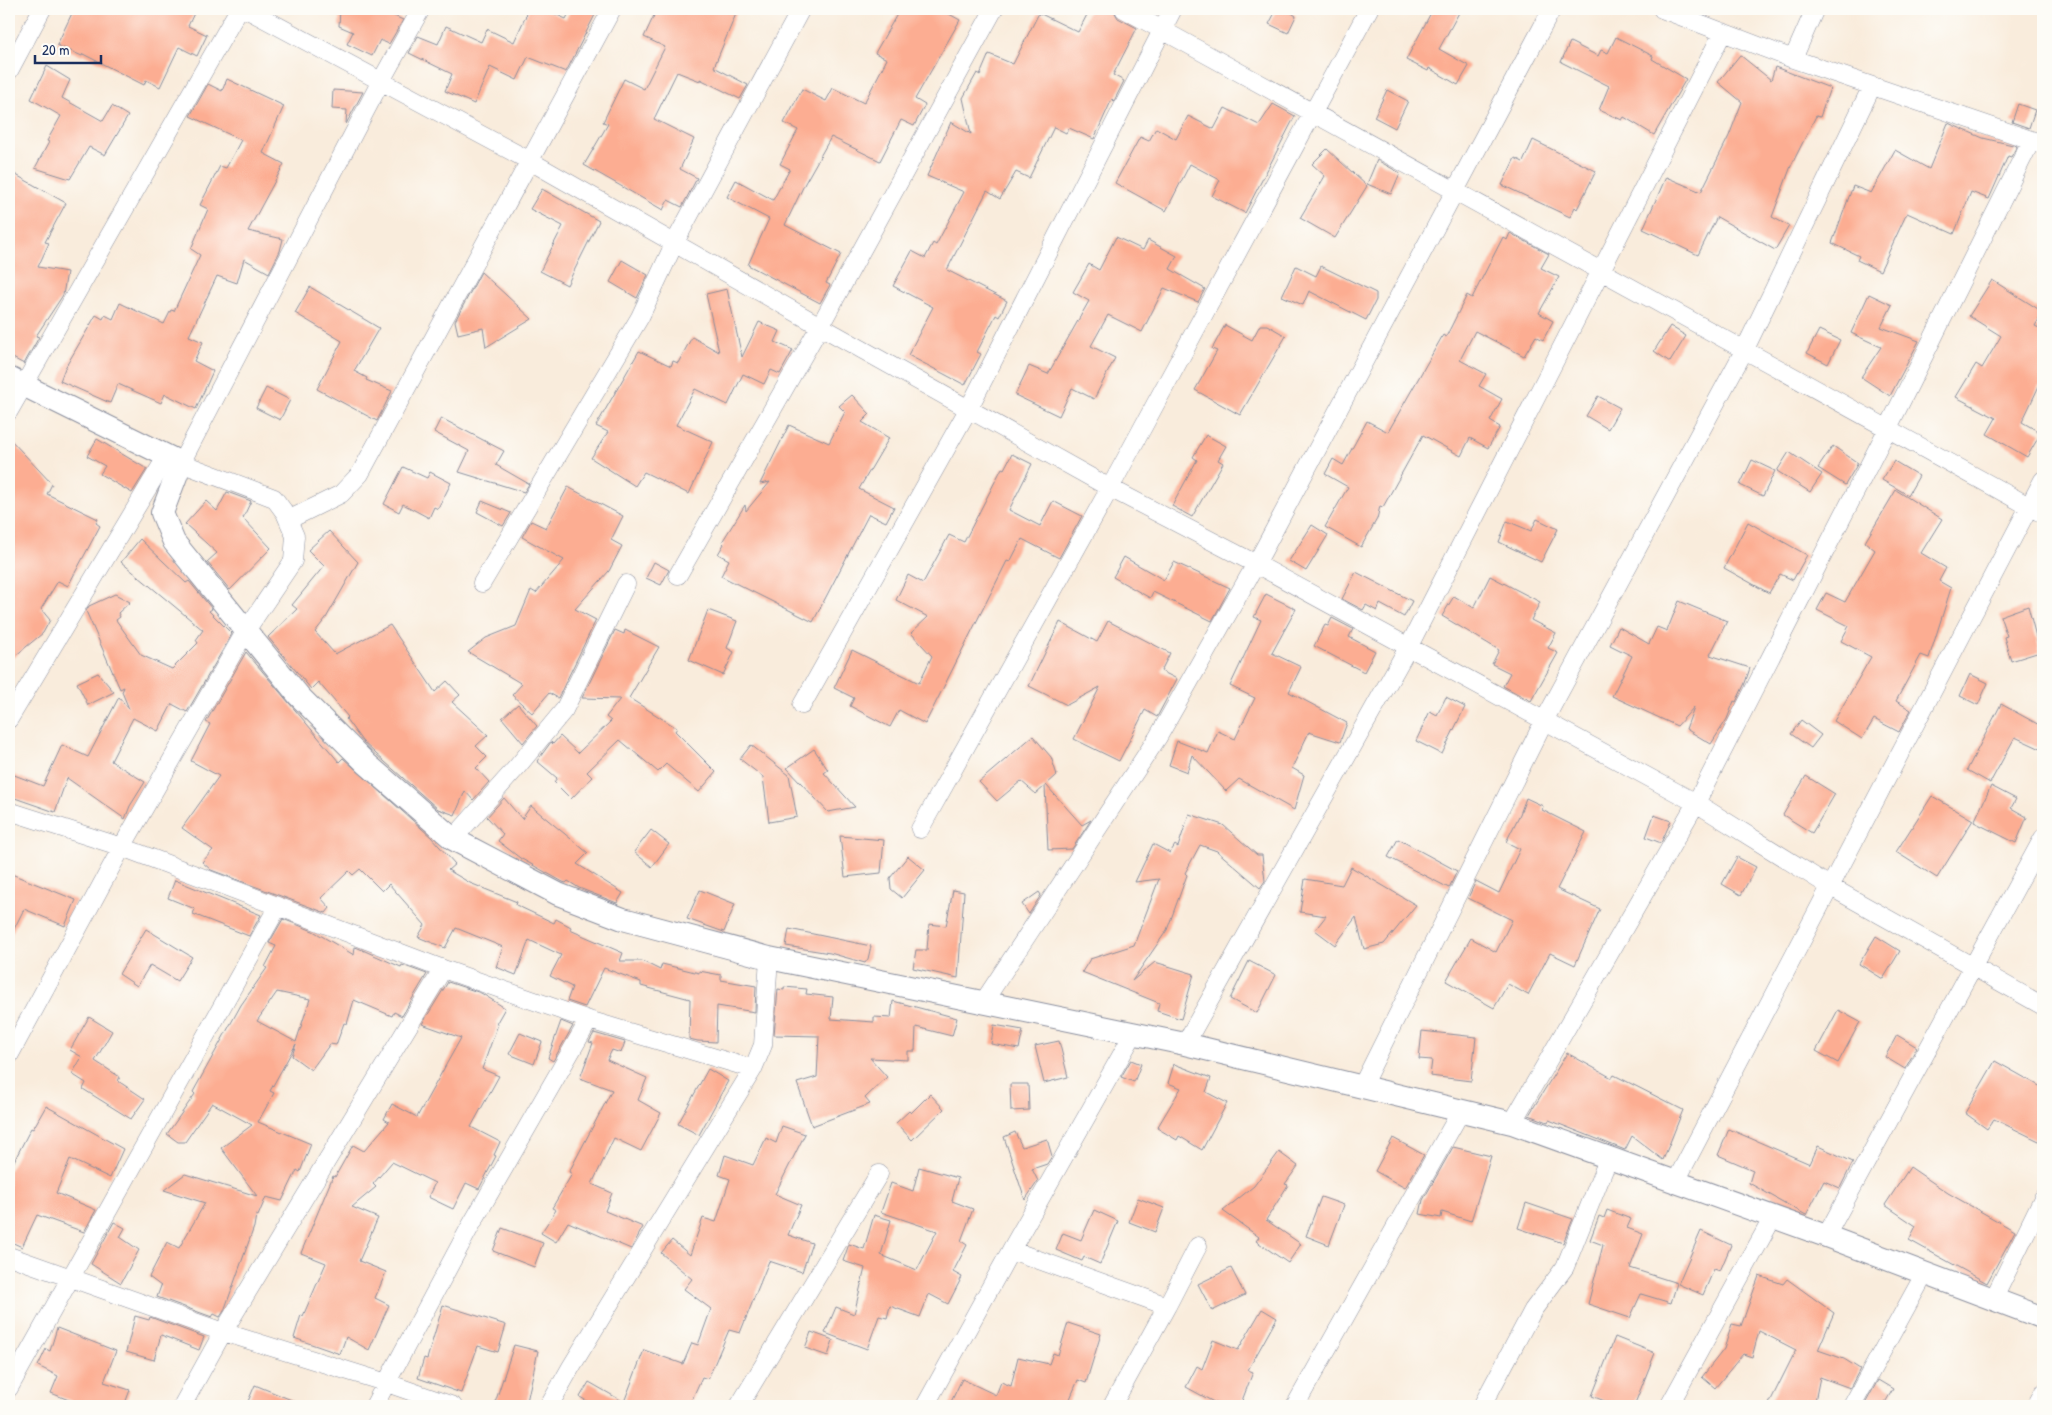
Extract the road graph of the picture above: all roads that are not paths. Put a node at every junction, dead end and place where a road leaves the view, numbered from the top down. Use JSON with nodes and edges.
{"nodes":[{"id":1,"x":42,"y":9,"type":"edge"},
{"id":2,"x":238,"y":9,"type":"edge"},
{"id":3,"x":246,"y":9,"type":"edge"},
{"id":4,"x":421,"y":9,"type":"edge"},
{"id":5,"x":612,"y":9,"type":"edge"},
{"id":6,"x":801,"y":9,"type":"edge"},
{"id":7,"x":994,"y":9,"type":"edge"},
{"id":8,"x":1124,"y":9,"type":"edge"},
{"id":9,"x":1173,"y":9,"type":"edge"},
{"id":10,"x":1369,"y":9,"type":"edge"},
{"id":11,"x":1552,"y":9,"type":"edge"},
{"id":12,"x":1662,"y":9,"type":"edge"},
{"id":13,"x":1815,"y":9,"type":"edge"},
{"id":14,"x":1161,"y":29,"type":"junction"},
{"id":15,"x":1723,"y":32,"type":"junction"},
{"id":16,"x":1793,"y":59,"type":"junction"},
{"id":17,"x":9,"y":71,"type":"edge"},
{"id":18,"x":381,"y":81,"type":"junction"},
{"id":19,"x":1872,"y":86,"type":"junction"},
{"id":20,"x":1313,"y":112,"type":"junction"},
{"id":21,"x":2037,"y":142,"type":"edge"},
{"id":22,"x":530,"y":161,"type":"junction"},
{"id":23,"x":1456,"y":191,"type":"junction"},
{"id":24,"x":675,"y":242,"type":"junction"},
{"id":25,"x":1600,"y":270,"type":"junction"},
{"id":26,"x":820,"y":326,"type":"junction"},
{"id":27,"x":1745,"y":349,"type":"junction"},
{"id":28,"x":16,"y":382,"type":"edge"},
{"id":29,"x":969,"y":408,"type":"junction"},
{"id":30,"x":9,"y":411,"type":"edge"},
{"id":31,"x":1888,"y":428,"type":"junction"},
{"id":32,"x":174,"y":460,"type":"junction"},
{"id":33,"x":2043,"y":480,"type":"edge"},
{"id":34,"x":1110,"y":488,"type":"junction"},
{"id":35,"x":2037,"y":511,"type":"edge"},
{"id":36,"x":288,"y":520,"type":"junction"},
{"id":37,"x":1256,"y":564,"type":"junction"},
{"id":38,"x":678,"y":575,"type":"dead end"},
{"id":39,"x":482,"y":583,"type":"dead end"},
{"id":40,"x":626,"y":584,"type":"dead end"},
{"id":41,"x":245,"y":632,"type":"junction"},
{"id":42,"x":1409,"y":646,"type":"junction"},
{"id":43,"x":802,"y":705,"type":"dead end"},
{"id":44,"x":9,"y":719,"type":"edge"},
{"id":45,"x":1544,"y":721,"type":"junction"},
{"id":46,"x":1696,"y":802,"type":"junction"},
{"id":47,"x":9,"y":811,"type":"edge"},
{"id":48,"x":920,"y":829,"type":"dead end"},
{"id":49,"x":2043,"y":838,"type":"edge"},
{"id":50,"x":453,"y":839,"type":"junction"},
{"id":51,"x":122,"y":847,"type":"junction"},
{"id":52,"x":1832,"y":887,"type":"junction"},
{"id":53,"x":277,"y":908,"type":"junction"},
{"id":54,"x":769,"y":958,"type":"junction"},
{"id":55,"x":1975,"y":966,"type":"junction"},
{"id":56,"x":443,"y":970,"type":"junction"},
{"id":57,"x":984,"y":1001,"type":"junction"},
{"id":58,"x":2043,"y":1006,"type":"edge"},
{"id":59,"x":589,"y":1020,"type":"junction"},
{"id":60,"x":1134,"y":1033,"type":"junction"},
{"id":61,"x":1186,"y":1044,"type":"junction"},
{"id":62,"x":9,"y":1056,"type":"edge"},
{"id":63,"x":753,"y":1069,"type":"junction"},
{"id":64,"x":1361,"y":1088,"type":"junction"},
{"id":65,"x":1461,"y":1110,"type":"junction"},
{"id":66,"x":1512,"y":1123,"type":"junction"},
{"id":67,"x":1610,"y":1157,"type":"junction"},
{"id":68,"x":879,"y":1174,"type":"dead end"},
{"id":69,"x":1676,"y":1181,"type":"junction"},
{"id":70,"x":2043,"y":1198,"type":"edge"},
{"id":71,"x":1773,"y":1217,"type":"junction"},
{"id":72,"x":1826,"y":1236,"type":"junction"},
{"id":73,"x":1198,"y":1246,"type":"dead end"},
{"id":74,"x":1011,"y":1250,"type":"junction"},
{"id":75,"x":9,"y":1256,"type":"edge"},
{"id":76,"x":1925,"y":1273,"type":"junction"},
{"id":77,"x":70,"y":1277,"type":"junction"},
{"id":78,"x":1994,"y":1298,"type":"junction"},
{"id":79,"x":1167,"y":1306,"type":"junction"},
{"id":80,"x":2043,"y":1318,"type":"edge"},
{"id":81,"x":223,"y":1332,"type":"junction"},
{"id":82,"x":387,"y":1383,"type":"junction"},
{"id":83,"x":9,"y":1388,"type":"edge"},
{"id":84,"x":2043,"y":1393,"type":"edge"},
{"id":85,"x":182,"y":1406,"type":"edge"},
{"id":86,"x":374,"y":1406,"type":"edge"},
{"id":87,"x":454,"y":1406,"type":"edge"},
{"id":88,"x":549,"y":1406,"type":"edge"},
{"id":89,"x":739,"y":1406,"type":"edge"},
{"id":90,"x":925,"y":1406,"type":"edge"},
{"id":91,"x":1112,"y":1406,"type":"edge"},
{"id":92,"x":1295,"y":1406,"type":"edge"},
{"id":93,"x":1482,"y":1406,"type":"edge"},
{"id":94,"x":1670,"y":1406,"type":"edge"},
{"id":95,"x":1852,"y":1406,"type":"edge"},
{"id":96,"x":2036,"y":1406,"type":"edge"}],
"edges":[{"from":1,"to":17,"type":"street"},
{"from":2,"to":28,"type":"street"},
{"from":3,"to":18,"type":"street"},
{"from":4,"to":18,"type":"street"},
{"from":5,"to":22,"type":"street"},
{"from":6,"to":24,"type":"street"},
{"from":7,"to":26,"type":"street"},
{"from":8,"to":14,"type":"street"},
{"from":9,"to":14,"type":"street"},
{"from":10,"to":20,"type":"street"},
{"from":11,"to":23,"type":"street"},
{"from":12,"to":15,"type":"street"},
{"from":13,"to":16,"type":"street"},
{"from":14,"to":20,"type":"street"},
{"from":14,"to":29,"type":"street"},
{"from":15,"to":16,"type":"street"},
{"from":15,"to":25,"type":"street"},
{"from":16,"to":19,"type":"street"},
{"from":18,"to":22,"type":"street"},
{"from":18,"to":32,"type":"street"},
{"from":19,"to":21,"type":"street"},
{"from":19,"to":27,"type":"street"},
{"from":20,"to":23,"type":"street"},
{"from":20,"to":34,"type":"street"},
{"from":21,"to":31,"type":"street"},
{"from":22,"to":24,"type":"street"},
{"from":22,"to":36,"type":"street"},
{"from":23,"to":25,"type":"street"},
{"from":23,"to":37,"type":"street"},
{"from":24,"to":26,"type":"street"},
{"from":24,"to":39,"type":"street"},
{"from":25,"to":27,"type":"street"},
{"from":25,"to":42,"type":"street"},
{"from":26,"to":29,"type":"street"},
{"from":26,"to":38,"type":"street"},
{"from":27,"to":31,"type":"street"},
{"from":27,"to":45,"type":"street"},
{"from":28,"to":30,"type":"street"},
{"from":28,"to":32,"type":"street"},
{"from":29,"to":34,"type":"street"},
{"from":29,"to":43,"type":"street"},
{"from":31,"to":35,"type":"street"},
{"from":31,"to":46,"type":"street"},
{"from":32,"to":36,"type":"street"},
{"from":32,"to":41,"type":"street"},
{"from":32,"to":44,"type":"street"},
{"from":33,"to":35,"type":"street"},
{"from":34,"to":37,"type":"street"},
{"from":34,"to":48,"type":"street"},
{"from":35,"to":52,"type":"street"},
{"from":36,"to":41,"type":"street"},
{"from":37,"to":42,"type":"street"},
{"from":37,"to":57,"type":"street"},
{"from":40,"to":50,"type":"street"},
{"from":41,"to":50,"type":"street"},
{"from":41,"to":51,"type":"street"},
{"from":42,"to":45,"type":"street"},
{"from":42,"to":61,"type":"street"},
{"from":45,"to":46,"type":"street"},
{"from":45,"to":64,"type":"street"},
{"from":46,"to":52,"type":"street"},
{"from":46,"to":66,"type":"street"},
{"from":47,"to":51,"type":"street"},
{"from":49,"to":55,"type":"street"},
{"from":50,"to":54,"type":"street"},
{"from":51,"to":53,"type":"street"},
{"from":51,"to":62,"type":"street"},
{"from":52,"to":55,"type":"street"},
{"from":52,"to":69,"type":"street"},
{"from":53,"to":56,"type":"street"},
{"from":53,"to":77,"type":"street"},
{"from":54,"to":57,"type":"street"},
{"from":54,"to":63,"type":"street"},
{"from":55,"to":58,"type":"street"},
{"from":55,"to":72,"type":"street"},
{"from":56,"to":59,"type":"street"},
{"from":56,"to":81,"type":"street"},
{"from":57,"to":60,"type":"street"},
{"from":59,"to":63,"type":"street"},
{"from":59,"to":82,"type":"street"},
{"from":60,"to":61,"type":"street"},
{"from":60,"to":74,"type":"street"},
{"from":61,"to":64,"type":"street"},
{"from":63,"to":88,"type":"street"},
{"from":64,"to":65,"type":"street"},
{"from":65,"to":66,"type":"street"},
{"from":65,"to":92,"type":"street"},
{"from":66,"to":67,"type":"street"},
{"from":67,"to":69,"type":"street"},
{"from":67,"to":93,"type":"street"},
{"from":68,"to":89,"type":"street"},
{"from":69,"to":71,"type":"street"},
{"from":70,"to":78,"type":"street"},
{"from":71,"to":72,"type":"street"},
{"from":71,"to":94,"type":"street"},
{"from":72,"to":76,"type":"street"},
{"from":73,"to":79,"type":"street"},
{"from":74,"to":79,"type":"street"},
{"from":74,"to":90,"type":"street"},
{"from":75,"to":77,"type":"street"},
{"from":76,"to":78,"type":"street"},
{"from":76,"to":95,"type":"street"},
{"from":77,"to":81,"type":"street"},
{"from":77,"to":83,"type":"street"},
{"from":78,"to":80,"type":"street"},
{"from":79,"to":91,"type":"street"},
{"from":81,"to":82,"type":"street"},
{"from":81,"to":85,"type":"street"},
{"from":82,"to":86,"type":"street"},
{"from":82,"to":87,"type":"street"},
{"from":84,"to":96,"type":"street"}]}
